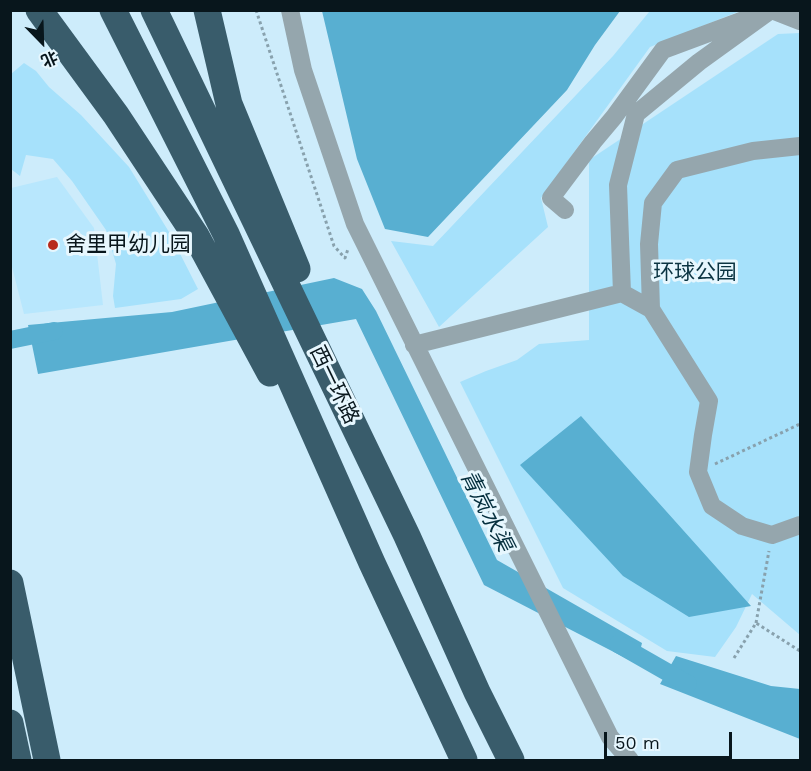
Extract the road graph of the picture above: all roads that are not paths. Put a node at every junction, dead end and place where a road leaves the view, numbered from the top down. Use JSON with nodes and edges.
{"nodes":[{"id":1,"x":39,"y":10,"type":"edge"},
{"id":2,"x":113,"y":10,"type":"edge"},
{"id":3,"x":154,"y":10,"type":"edge"},
{"id":4,"x":207,"y":10,"type":"edge"},
{"id":5,"x":290,"y":10,"type":"edge"},
{"id":6,"x":771,"y":10,"type":"edge"},
{"id":7,"x":801,"y":21,"type":"edge"},
{"id":8,"x":801,"y":146,"type":"edge"},
{"id":9,"x":565,"y":210,"type":"dead end"},
{"id":10,"x":622,"y":293,"type":"junction"},
{"id":11,"x":651,"y":309,"type":"junction"},
{"id":12,"x":420,"y":343,"type":"junction"},
{"id":13,"x":801,"y":525,"type":"edge"},
{"id":14,"x":407,"y":536,"type":"junction"},
{"id":15,"x":372,"y":562,"type":"junction"},
{"id":16,"x":10,"y":583,"type":"edge"},
{"id":17,"x":477,"y":692,"type":"junction"},
{"id":18,"x":10,"y":723,"type":"edge"},
{"id":19,"x":18,"y":760,"type":"edge"},
{"id":20,"x":46,"y":760,"type":"edge"},
{"id":21,"x":462,"y":760,"type":"edge"},
{"id":22,"x":511,"y":760,"type":"edge"},
{"id":23,"x":520,"y":760,"type":"edge"},
{"id":24,"x":630,"y":760,"type":"edge"}],
"edges":[{"from":1,"to":15,"type":"highway"},
{"from":2,"to":15,"type":"highway","name":"西一环路"},
{"from":3,"to":14,"type":"highway","name":"西一环路"},
{"from":4,"to":14,"type":"highway"},
{"from":5,"to":12,"type":"street"},
{"from":6,"to":7,"type":"street"},
{"from":6,"to":9,"type":"street"},
{"from":6,"to":10,"type":"street"},
{"from":8,"to":11,"type":"street"},
{"from":10,"to":11,"type":"street"},
{"from":10,"to":12,"type":"street"},
{"from":11,"to":13,"type":"street"},
{"from":12,"to":24,"type":"street"},
{"from":14,"to":17,"type":"highway","name":"西一环路"},
{"from":15,"to":21,"type":"highway","name":"西一环路"},
{"from":16,"to":20,"type":"highway"},
{"from":17,"to":22,"type":"highway","name":"西一环路"},
{"from":17,"to":23,"type":"highway"},
{"from":18,"to":19,"type":"highway"}]}
